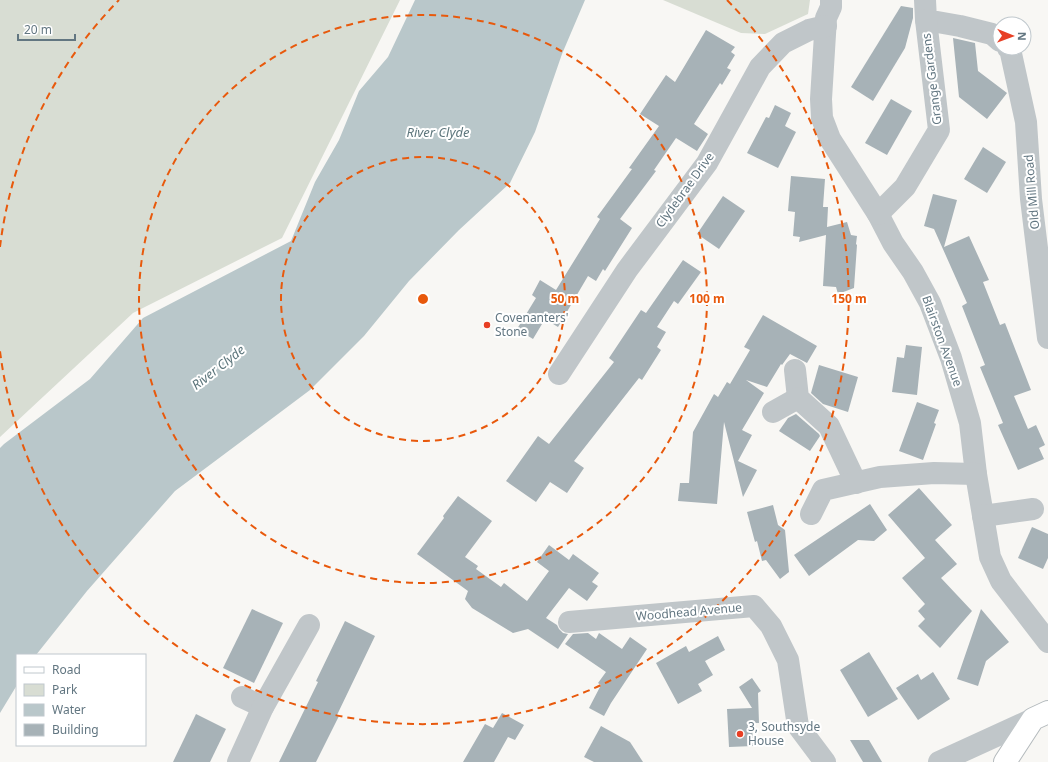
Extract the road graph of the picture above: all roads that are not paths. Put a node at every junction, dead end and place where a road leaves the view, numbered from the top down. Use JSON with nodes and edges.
{"nodes":[{"id":1,"x":831,"y":0,"type":"edge"},
{"id":2,"x":925,"y":10,"type":"edge"},
{"id":3,"x":826,"y":26,"type":"junction"},
{"id":4,"x":992,"y":34,"type":"edge"},
{"id":5,"x":1012,"y":56,"type":"edge"},
{"id":6,"x":878,"y":214,"type":"junction"},
{"id":7,"x":1048,"y":338,"type":"edge"},
{"id":8,"x":795,"y":370,"type":"dead end"},
{"id":9,"x":559,"y":374,"type":"dead end"},
{"id":10,"x":798,"y":398,"type":"junction"},
{"id":11,"x":773,"y":412,"type":"dead end"},
{"id":12,"x":976,"y":474,"type":"junction"},
{"id":13,"x":856,"y":483,"type":"junction"},
{"id":14,"x":1033,"y":509,"type":"dead end"},
{"id":15,"x":811,"y":514,"type":"dead end"},
{"id":16,"x":983,"y":516,"type":"junction"},
{"id":17,"x":569,"y":622,"type":"dead end"},
{"id":18,"x":309,"y":625,"type":"dead end"},
{"id":19,"x":1048,"y":642,"type":"edge"},
{"id":20,"x":242,"y":697,"type":"dead end"},
{"id":21,"x":263,"y":707,"type":"junction"},
{"id":22,"x":1041,"y":715,"type":"edge"},
{"id":23,"x":238,"y":762,"type":"edge"},
{"id":24,"x":824,"y":762,"type":"edge"},
{"id":25,"x":939,"y":762,"type":"edge"},
{"id":26,"x":1005,"y":762,"type":"edge"}],
"edges":[{"from":1,"to":3,"type":"street","name":"Blairston Avenue"},
{"from":2,"to":4,"type":"street"},
{"from":2,"to":6,"type":"street","name":"Grange Gardens"},
{"from":3,"to":6,"type":"street","name":"Blairston Avenue"},
{"from":3,"to":9,"type":"street","name":"Clydebrae Drive"},
{"from":5,"to":7,"type":"street","name":"Old Mill Road"},
{"from":6,"to":12,"type":"street","name":"Blairston Avenue"},
{"from":8,"to":10,"type":"street"},
{"from":10,"to":11,"type":"street"},
{"from":10,"to":13,"type":"street"},
{"from":12,"to":13,"type":"street"},
{"from":12,"to":16,"type":"street","name":"Blairston Avenue"},
{"from":13,"to":15,"type":"street"},
{"from":14,"to":16,"type":"street"},
{"from":16,"to":19,"type":"street","name":"Blairston Avenue"},
{"from":17,"to":24,"type":"street","name":"Woodhead Avenue"},
{"from":18,"to":21,"type":"street"},
{"from":20,"to":21,"type":"street"},
{"from":21,"to":23,"type":"street"},
{"from":22,"to":25,"type":"street"},
{"from":22,"to":26,"type":"main road"}]}
